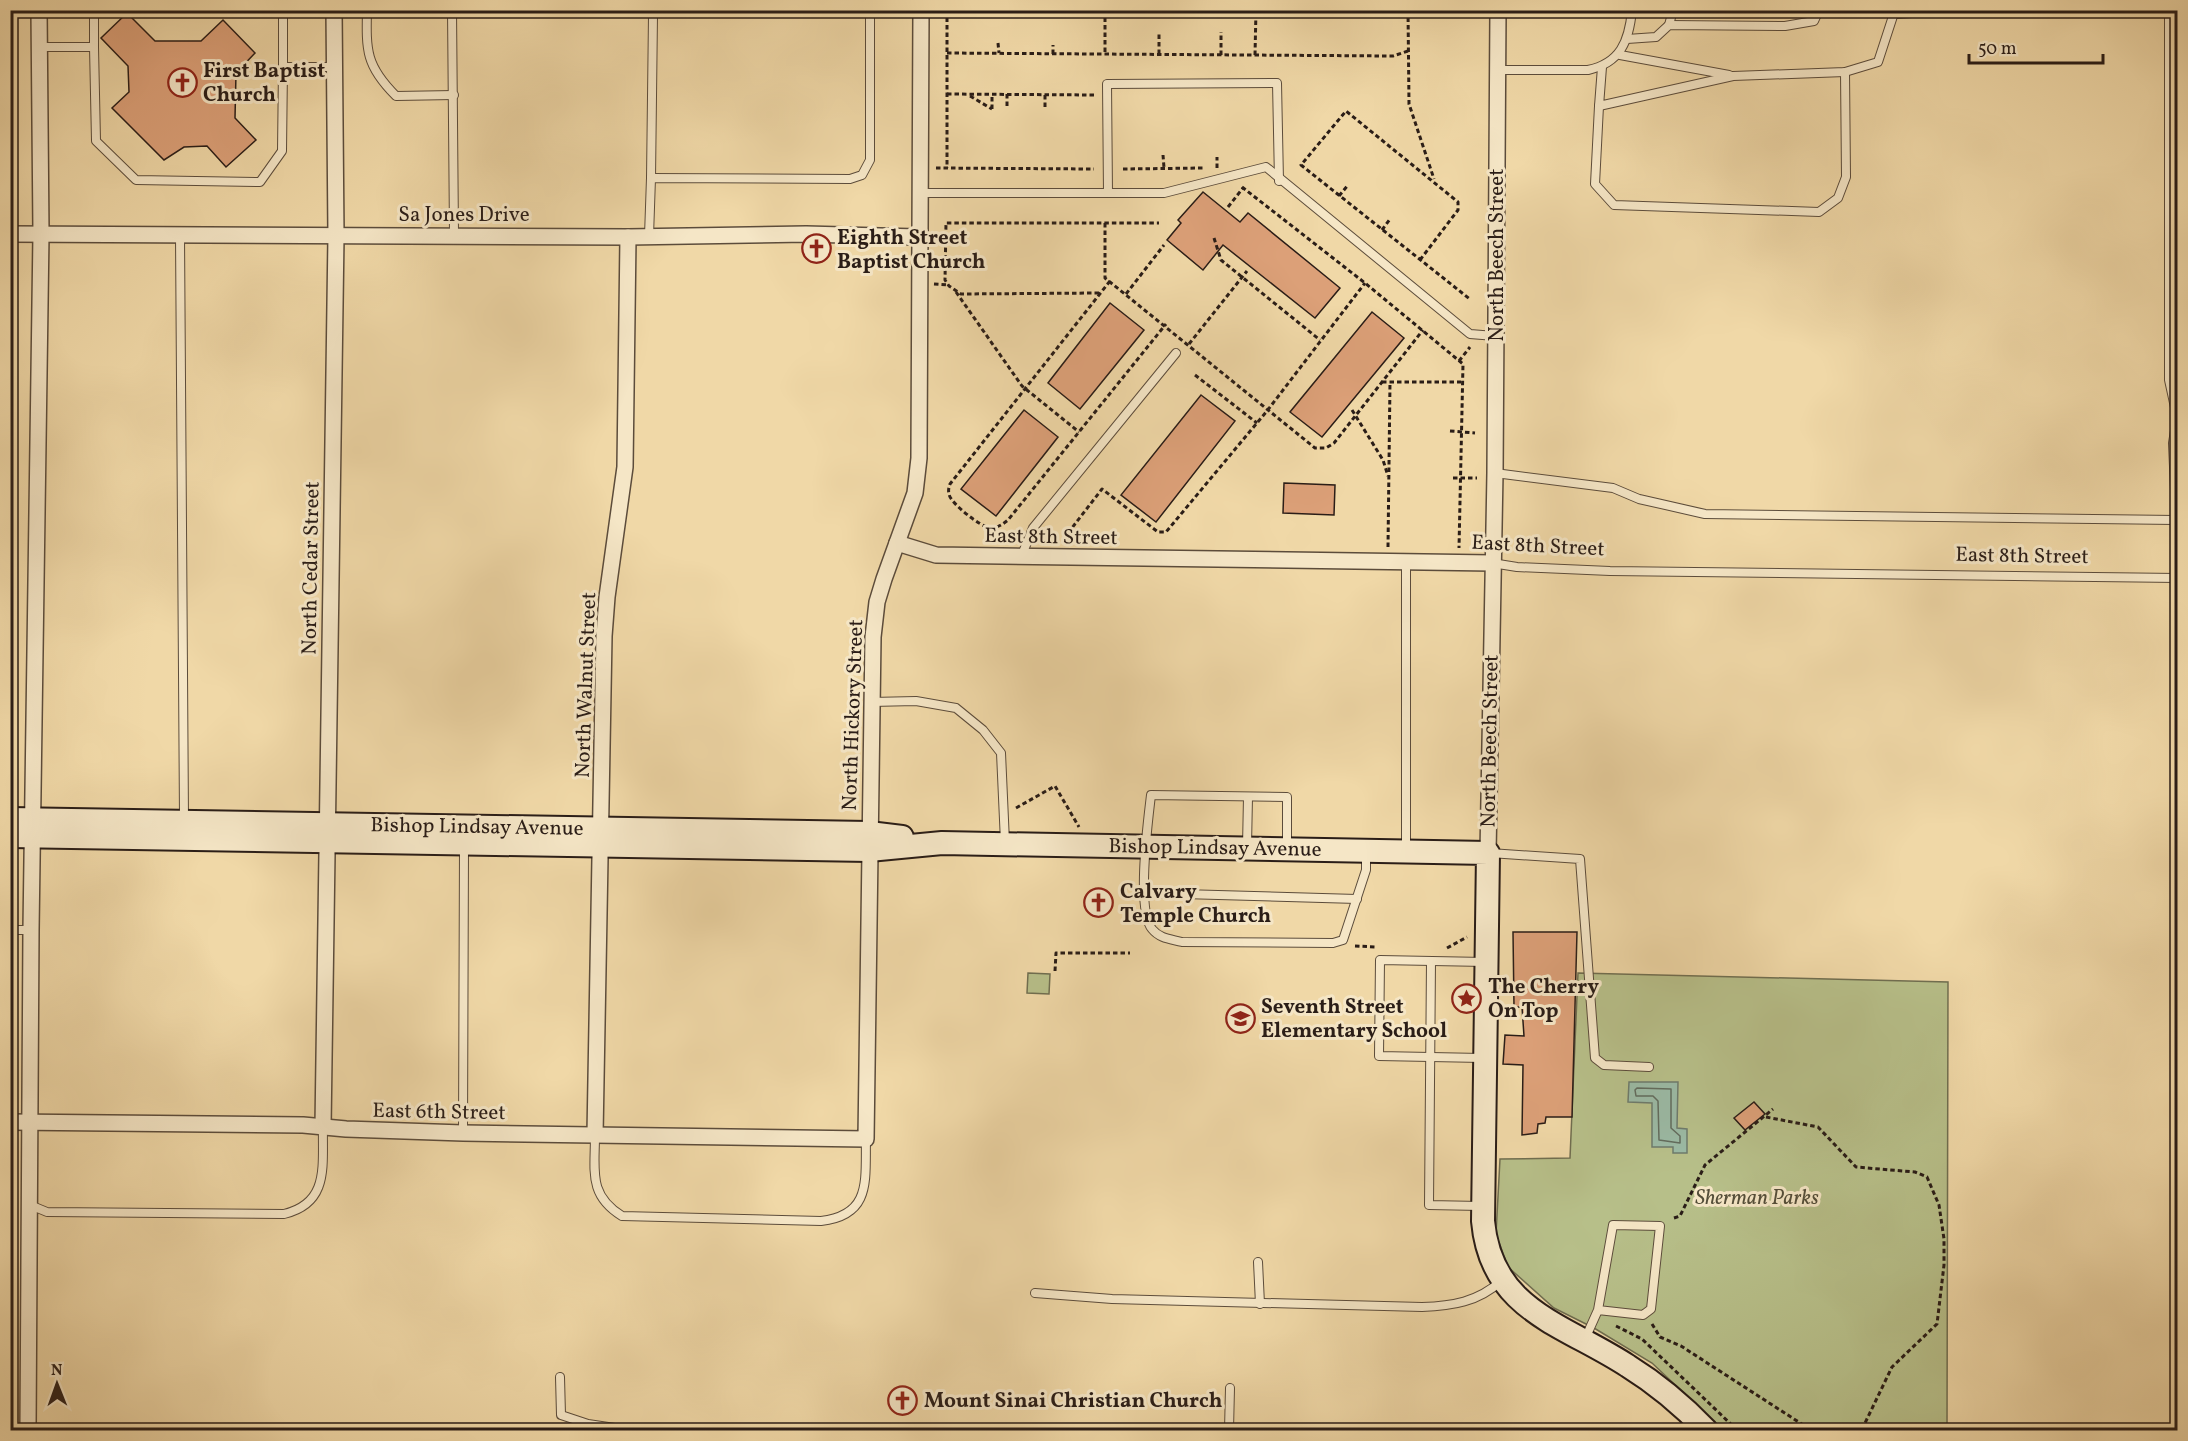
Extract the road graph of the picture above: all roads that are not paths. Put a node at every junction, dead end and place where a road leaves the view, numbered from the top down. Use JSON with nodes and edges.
{"nodes":[{"id":1,"x":39,"y":10,"type":"edge"},
{"id":2,"x":94,"y":10,"type":"edge"},
{"id":3,"x":283,"y":10,"type":"edge"},
{"id":4,"x":334,"y":10,"type":"edge"},
{"id":5,"x":367,"y":10,"type":"edge"},
{"id":6,"x":453,"y":10,"type":"edge"},
{"id":7,"x":656,"y":10,"type":"edge"},
{"id":8,"x":870,"y":10,"type":"edge"},
{"id":9,"x":921,"y":10,"type":"edge"},
{"id":10,"x":1498,"y":10,"type":"edge"},
{"id":11,"x":1632,"y":10,"type":"edge"},
{"id":12,"x":1672,"y":10,"type":"edge"},
{"id":13,"x":1819,"y":10,"type":"edge"},
{"id":14,"x":1963,"y":10,"type":"edge"},
{"id":15,"x":2169,"y":10,"type":"edge"},
{"id":16,"x":1895,"y":13,"type":"edge"},
{"id":17,"x":1669,"y":25,"type":"junction"},
{"id":18,"x":1627,"y":39,"type":"junction"},
{"id":19,"x":39,"y":47,"type":"junction"},
{"id":20,"x":94,"y":47,"type":"junction"},
{"id":21,"x":1620,"y":55,"type":"junction"},
{"id":22,"x":283,"y":67,"type":"junction"},
{"id":23,"x":334,"y":67,"type":"junction"},
{"id":24,"x":1602,"y":67,"type":"junction"},
{"id":25,"x":1498,"y":70,"type":"junction"},
{"id":26,"x":1845,"y":72,"type":"junction"},
{"id":27,"x":1733,"y":76,"type":"junction"},
{"id":28,"x":454,"y":95,"type":"junction"},
{"id":29,"x":1599,"y":106,"type":"junction"},
{"id":30,"x":651,"y":178,"type":"junction"},
{"id":31,"x":1280,"y":181,"type":"junction"},
{"id":32,"x":920,"y":193,"type":"junction"},
{"id":33,"x":1108,"y":194,"type":"junction"},
{"id":34,"x":10,"y":234,"type":"edge"},
{"id":35,"x":40,"y":234,"type":"junction"},
{"id":36,"x":454,"y":234,"type":"junction"},
{"id":37,"x":180,"y":236,"type":"junction"},
{"id":38,"x":336,"y":236,"type":"junction"},
{"id":39,"x":649,"y":236,"type":"junction"},
{"id":40,"x":628,"y":237,"type":"junction"},
{"id":41,"x":918,"y":237,"type":"junction"},
{"id":42,"x":1495,"y":336,"type":"junction"},
{"id":43,"x":1176,"y":353,"type":"dead end"},
{"id":44,"x":2177,"y":412,"type":"edge"},
{"id":45,"x":1495,"y":473,"type":"junction"},
{"id":46,"x":2176,"y":520,"type":"junction"},
{"id":47,"x":897,"y":543,"type":"junction"},
{"id":48,"x":2177,"y":549,"type":"edge"},
{"id":49,"x":1021,"y":556,"type":"junction"},
{"id":50,"x":1406,"y":561,"type":"junction"},
{"id":51,"x":1492,"y":562,"type":"junction"},
{"id":52,"x":2178,"y":562,"type":"edge"},
{"id":53,"x":2178,"y":578,"type":"edge"},
{"id":54,"x":872,"y":702,"type":"junction"},
{"id":55,"x":1248,"y":797,"type":"junction"},
{"id":56,"x":184,"y":820,"type":"junction"},
{"id":57,"x":22,"y":827,"type":"edge"},
{"id":58,"x":328,"y":832,"type":"junction"},
{"id":59,"x":601,"y":837,"type":"junction"},
{"id":60,"x":869,"y":841,"type":"junction"},
{"id":61,"x":464,"y":842,"type":"junction"},
{"id":62,"x":1005,"y":844,"type":"junction"},
{"id":63,"x":1145,"y":846,"type":"junction"},
{"id":64,"x":1247,"y":848,"type":"junction"},
{"id":65,"x":1287,"y":848,"type":"junction"},
{"id":66,"x":1366,"y":849,"type":"junction"},
{"id":67,"x":1406,"y":850,"type":"junction"},
{"id":68,"x":1488,"y":853,"type":"junction"},
{"id":69,"x":1146,"y":893,"type":"junction"},
{"id":70,"x":1357,"y":900,"type":"junction"},
{"id":71,"x":10,"y":930,"type":"edge"},
{"id":72,"x":31,"y":930,"type":"junction"},
{"id":73,"x":1431,"y":961,"type":"junction"},
{"id":74,"x":1486,"y":962,"type":"junction"},
{"id":75,"x":1430,"y":1057,"type":"junction"},
{"id":76,"x":1485,"y":1058,"type":"junction"},
{"id":77,"x":1649,"y":1067,"type":"dead end"},
{"id":78,"x":10,"y":1122,"type":"edge"},
{"id":79,"x":30,"y":1122,"type":"junction"},
{"id":80,"x":323,"y":1127,"type":"junction"},
{"id":81,"x":463,"y":1132,"type":"junction"},
{"id":82,"x":595,"y":1135,"type":"junction"},
{"id":83,"x":866,"y":1139,"type":"junction"},
{"id":84,"x":30,"y":1205,"type":"junction"},
{"id":85,"x":1484,"y":1206,"type":"junction"},
{"id":86,"x":1258,"y":1263,"type":"dead end"},
{"id":87,"x":1501,"y":1281,"type":"junction"},
{"id":88,"x":1035,"y":1293,"type":"dead end"},
{"id":89,"x":1260,"y":1304,"type":"junction"},
{"id":90,"x":1598,"y":1310,"type":"junction"},
{"id":91,"x":1584,"y":1340,"type":"junction"},
{"id":92,"x":560,"y":1377,"type":"dead end"},
{"id":93,"x":1230,"y":1388,"type":"dead end"},
{"id":94,"x":28,"y":1431,"type":"edge"},
{"id":95,"x":628,"y":1431,"type":"edge"},
{"id":96,"x":1229,"y":1431,"type":"edge"},
{"id":97,"x":1706,"y":1431,"type":"edge"}],
"edges":[{"from":1,"to":19,"type":"street"},
{"from":2,"to":20,"type":"lane"},
{"from":3,"to":22,"type":"lane"},
{"from":4,"to":23,"type":"street","name":"North Cedar Street"},
{"from":5,"to":28,"type":"lane"},
{"from":6,"to":28,"type":"lane"},
{"from":7,"to":30,"type":"lane"},
{"from":8,"to":30,"type":"lane"},
{"from":9,"to":32,"type":"street","name":"North Hickory Street"},
{"from":10,"to":25,"type":"street","name":"North Beech Street"},
{"from":11,"to":18,"type":"lane"},
{"from":12,"to":17,"type":"lane"},
{"from":13,"to":17,"type":"lane"},
{"from":14,"to":16,"type":"lane"},
{"from":15,"to":44,"type":"lane"},
{"from":16,"to":26,"type":"lane"},
{"from":17,"to":18,"type":"lane"},
{"from":18,"to":21,"type":"lane"},
{"from":19,"to":20,"type":"lane"},
{"from":19,"to":35,"type":"street"},
{"from":20,"to":22,"type":"lane"},
{"from":21,"to":24,"type":"lane"},
{"from":21,"to":27,"type":"lane"},
{"from":22,"to":23,"type":"lane"},
{"from":23,"to":38,"type":"street","name":"North Cedar Street"},
{"from":24,"to":25,"type":"lane"},
{"from":24,"to":29,"type":"lane"},
{"from":25,"to":42,"type":"street","name":"North Beech Street"},
{"from":26,"to":27,"type":"lane"},
{"from":26,"to":29,"type":"lane"},
{"from":27,"to":29,"type":"lane"},
{"from":28,"to":36,"type":"lane"},
{"from":30,"to":39,"type":"lane"},
{"from":31,"to":33,"type":"lane"},
{"from":31,"to":33,"type":"lane"},
{"from":31,"to":42,"type":"lane"},
{"from":32,"to":33,"type":"lane"},
{"from":32,"to":41,"type":"street","name":"North Hickory Street"},
{"from":34,"to":35,"type":"street","name":"Sa Jones Drive"},
{"from":35,"to":37,"type":"street","name":"Sa Jones Drive"},
{"from":35,"to":57,"type":"street"},
{"from":36,"to":38,"type":"street","name":"Sa Jones Drive"},
{"from":36,"to":40,"type":"street","name":"Sa Jones Drive"},
{"from":37,"to":38,"type":"street","name":"Sa Jones Drive"},
{"from":37,"to":56,"type":"lane"},
{"from":38,"to":58,"type":"street","name":"North Cedar Street"},
{"from":39,"to":40,"type":"street","name":"Sa Jones Drive"},
{"from":39,"to":41,"type":"street","name":"Sa Jones Drive"},
{"from":40,"to":59,"type":"street","name":"North Walnut Street"},
{"from":41,"to":47,"type":"street","name":"North Hickory Street"},
{"from":42,"to":45,"type":"street","name":"North Beech Street"},
{"from":43,"to":49,"type":"lane"},
{"from":44,"to":46,"type":"lane"},
{"from":45,"to":46,"type":"lane"},
{"from":45,"to":51,"type":"street","name":"North Beech Street"},
{"from":46,"to":48,"type":"lane"},
{"from":47,"to":49,"type":"street","name":"East 8th Street"},
{"from":47,"to":54,"type":"street","name":"North Hickory Street"},
{"from":48,"to":52,"type":"lane"},
{"from":49,"to":50,"type":"street","name":"East 8th Street"},
{"from":50,"to":51,"type":"street","name":"East 8th Street"},
{"from":50,"to":67,"type":"lane"},
{"from":51,"to":53,"type":"lane","name":"East 8th Street"},
{"from":51,"to":68,"type":"street","name":"North Beech Street"},
{"from":54,"to":60,"type":"street","name":"North Hickory Street"},
{"from":54,"to":62,"type":"lane"},
{"from":55,"to":63,"type":"lane"},
{"from":55,"to":64,"type":"lane"},
{"from":55,"to":65,"type":"lane"},
{"from":56,"to":57,"type":"street","name":"Bishop Lindsay Avenue"},
{"from":56,"to":58,"type":"street","name":"Bishop Lindsay Avenue"},
{"from":57,"to":58,"type":"street","name":"Bishop Lindsay Avenue"},
{"from":57,"to":72,"type":"street"},
{"from":58,"to":59,"type":"street","name":"Bishop Lindsay Avenue"},
{"from":58,"to":61,"type":"street","name":"Bishop Lindsay Avenue"},
{"from":58,"to":80,"type":"street","name":"North Cedar Street"},
{"from":59,"to":60,"type":"street","name":"Bishop Lindsay Avenue"},
{"from":59,"to":61,"type":"street","name":"Bishop Lindsay Avenue"},
{"from":59,"to":82,"type":"street","name":"North Walnut Street"},
{"from":60,"to":62,"type":"street","name":"Bishop Lindsay Avenue"},
{"from":60,"to":83,"type":"street","name":"North Hickory Street"},
{"from":61,"to":81,"type":"lane"},
{"from":62,"to":63,"type":"street","name":"Bishop Lindsay Avenue"},
{"from":63,"to":64,"type":"street","name":"Bishop Lindsay Avenue"},
{"from":63,"to":69,"type":"lane"},
{"from":64,"to":65,"type":"street","name":"Bishop Lindsay Avenue"},
{"from":65,"to":66,"type":"street","name":"Bishop Lindsay Avenue"},
{"from":66,"to":67,"type":"street","name":"Bishop Lindsay Avenue"},
{"from":66,"to":70,"type":"lane"},
{"from":67,"to":68,"type":"street","name":"Bishop Lindsay Avenue"},
{"from":68,"to":74,"type":"street","name":"North Beech Street"},
{"from":68,"to":77,"type":"lane"},
{"from":69,"to":70,"type":"lane"},
{"from":69,"to":70,"type":"lane"},
{"from":71,"to":72,"type":"lane"},
{"from":72,"to":79,"type":"street"},
{"from":73,"to":74,"type":"lane"},
{"from":73,"to":75,"type":"lane"},
{"from":73,"to":75,"type":"lane"},
{"from":74,"to":76,"type":"street","name":"North Beech Street"},
{"from":75,"to":76,"type":"lane"},
{"from":75,"to":85,"type":"lane"},
{"from":76,"to":85,"type":"street","name":"North Beech Street"},
{"from":78,"to":79,"type":"street","name":"East 6th Street"},
{"from":79,"to":80,"type":"street","name":"East 6th Street"},
{"from":79,"to":84,"type":"street"},
{"from":80,"to":81,"type":"street","name":"East 6th Street"},
{"from":80,"to":84,"type":"lane"},
{"from":81,"to":82,"type":"street","name":"East 6th Street"},
{"from":82,"to":83,"type":"street","name":"East 6th Street"},
{"from":82,"to":83,"type":"lane"},
{"from":84,"to":94,"type":"street"},
{"from":85,"to":87,"type":"street","name":"North Beech Street"},
{"from":86,"to":89,"type":"lane"},
{"from":87,"to":89,"type":"lane"},
{"from":87,"to":91,"type":"street","name":"North Beech Street"},
{"from":88,"to":89,"type":"lane"},
{"from":90,"to":90,"type":"lane"},
{"from":90,"to":91,"type":"lane"},
{"from":91,"to":97,"type":"street","name":"North Beech Street"},
{"from":92,"to":95,"type":"lane"},
{"from":93,"to":96,"type":"lane"}]}
